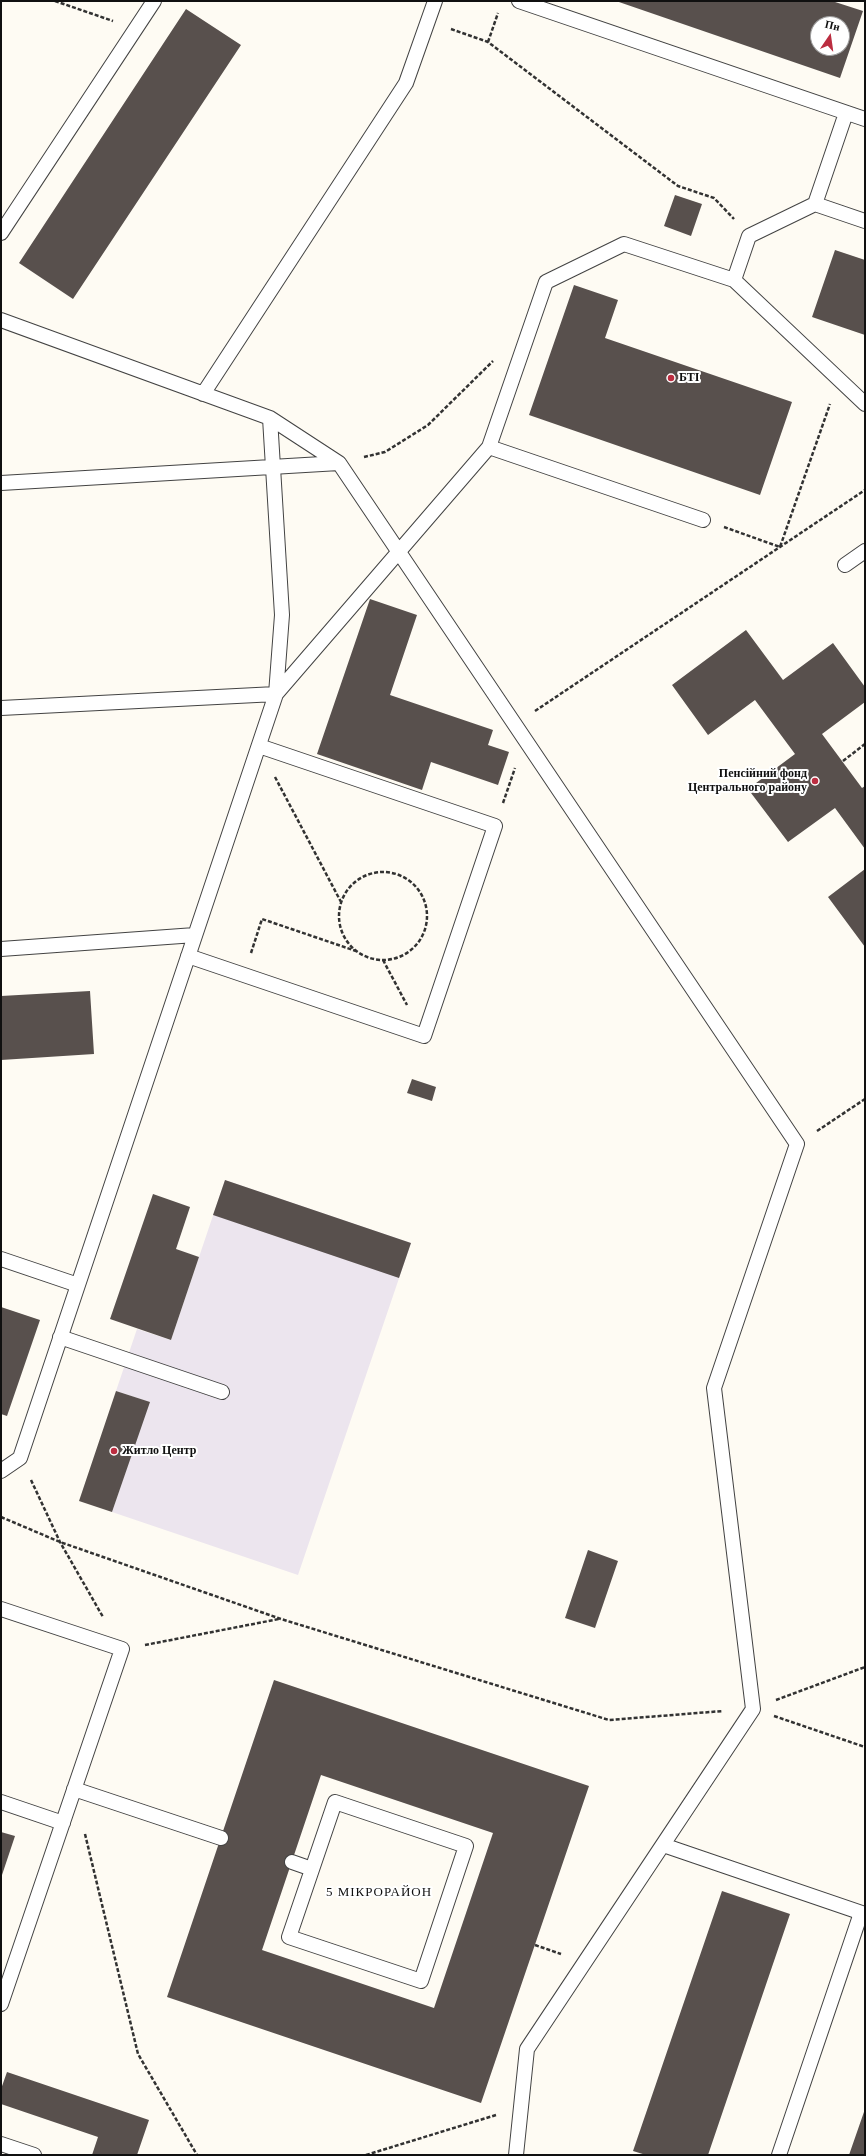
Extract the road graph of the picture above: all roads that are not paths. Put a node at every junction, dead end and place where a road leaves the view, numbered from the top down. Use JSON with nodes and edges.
{"nodes":[{"id":1,"x":154,"y":1,"type":"edge"},
{"id":2,"x":435,"y":1,"type":"edge"},
{"id":3,"x":520,"y":1,"type":"edge"},
{"id":4,"x":846,"y":113,"type":"junction"},
{"id":5,"x":865,"y":119,"type":"edge"},
{"id":6,"x":815,"y":204,"type":"junction"},
{"id":7,"x":865,"y":221,"type":"edge"},
{"id":8,"x":1,"y":233,"type":"edge"},
{"id":9,"x":734,"y":280,"type":"junction"},
{"id":10,"x":1,"y":320,"type":"edge"},
{"id":11,"x":203,"y":394,"type":"junction"},
{"id":12,"x":865,"y":404,"type":"edge"},
{"id":13,"x":270,"y":418,"type":"junction"},
{"id":14,"x":489,"y":447,"type":"junction"},
{"id":15,"x":339,"y":463,"type":"junction"},
{"id":16,"x":273,"y":467,"type":"junction"},
{"id":17,"x":1,"y":483,"type":"edge"},
{"id":18,"x":703,"y":520,"type":"road end"},
{"id":19,"x":865,"y":551,"type":"edge"},
{"id":20,"x":399,"y":552,"type":"junction"},
{"id":21,"x":844,"y":565,"type":"dead end"},
{"id":22,"x":276,"y":694,"type":"junction"},
{"id":23,"x":1,"y":708,"type":"edge"},
{"id":24,"x":258,"y":746,"type":"junction"},
{"id":25,"x":195,"y":935,"type":"junction"},
{"id":26,"x":1,"y":949,"type":"edge"},
{"id":27,"x":188,"y":956,"type":"junction"},
{"id":28,"x":1,"y":1259,"type":"edge"},
{"id":29,"x":78,"y":1285,"type":"junction"},
{"id":30,"x":60,"y":1337,"type":"junction"},
{"id":31,"x":222,"y":1392,"type":"dead end"},
{"id":32,"x":1,"y":1471,"type":"edge"},
{"id":33,"x":1,"y":1609,"type":"edge"},
{"id":34,"x":74,"y":1789,"type":"junction"},
{"id":35,"x":1,"y":1802,"type":"edge"},
{"id":36,"x":63,"y":1823,"type":"junction"},
{"id":37,"x":221,"y":1838,"type":"dead end"},
{"id":38,"x":663,"y":1845,"type":"junction"},
{"id":39,"x":292,"y":1862,"type":"dead end"},
{"id":40,"x":312,"y":1869,"type":"junction"},
{"id":41,"x":863,"y":1913,"type":"edge"},
{"id":42,"x":1,"y":2004,"type":"edge"},
{"id":43,"x":1,"y":2144,"type":"edge"},
{"id":44,"x":34,"y":2155,"type":"edge"},
{"id":45,"x":516,"y":2155,"type":"edge"},
{"id":46,"x":779,"y":2155,"type":"edge"}],
"edges":[{"from":1,"to":8,"type":"lane"},
{"from":2,"to":11,"type":"lane"},
{"from":3,"to":4,"type":"lane"},
{"from":4,"to":5,"type":"lane"},
{"from":4,"to":6,"type":"lane"},
{"from":6,"to":7,"type":"lane"},
{"from":6,"to":9,"type":"lane"},
{"from":9,"to":12,"type":"lane"},
{"from":9,"to":14,"type":"lane"},
{"from":10,"to":11,"type":"lane"},
{"from":11,"to":13,"type":"lane"},
{"from":13,"to":15,"type":"lane"},
{"from":13,"to":16,"type":"lane"},
{"from":14,"to":18,"type":"lane"},
{"from":14,"to":20,"type":"lane"},
{"from":15,"to":16,"type":"lane"},
{"from":15,"to":20,"type":"lane"},
{"from":16,"to":17,"type":"lane"},
{"from":16,"to":22,"type":"lane"},
{"from":19,"to":21,"type":"lane"},
{"from":20,"to":22,"type":"lane"},
{"from":20,"to":38,"type":"lane"},
{"from":22,"to":23,"type":"lane"},
{"from":22,"to":24,"type":"lane"},
{"from":24,"to":25,"type":"lane"},
{"from":24,"to":27,"type":"lane"},
{"from":25,"to":26,"type":"lane"},
{"from":25,"to":27,"type":"lane"},
{"from":27,"to":29,"type":"lane"},
{"from":28,"to":29,"type":"lane"},
{"from":29,"to":30,"type":"lane"},
{"from":30,"to":31,"type":"lane"},
{"from":30,"to":32,"type":"lane"},
{"from":33,"to":34,"type":"lane"},
{"from":34,"to":36,"type":"lane"},
{"from":34,"to":37,"type":"lane"},
{"from":35,"to":36,"type":"lane"},
{"from":36,"to":42,"type":"lane"},
{"from":38,"to":41,"type":"lane"},
{"from":38,"to":45,"type":"lane"},
{"from":39,"to":40,"type":"lane"},
{"from":40,"to":40,"type":"lane"},
{"from":41,"to":46,"type":"lane"},
{"from":43,"to":44,"type":"lane"}]}
